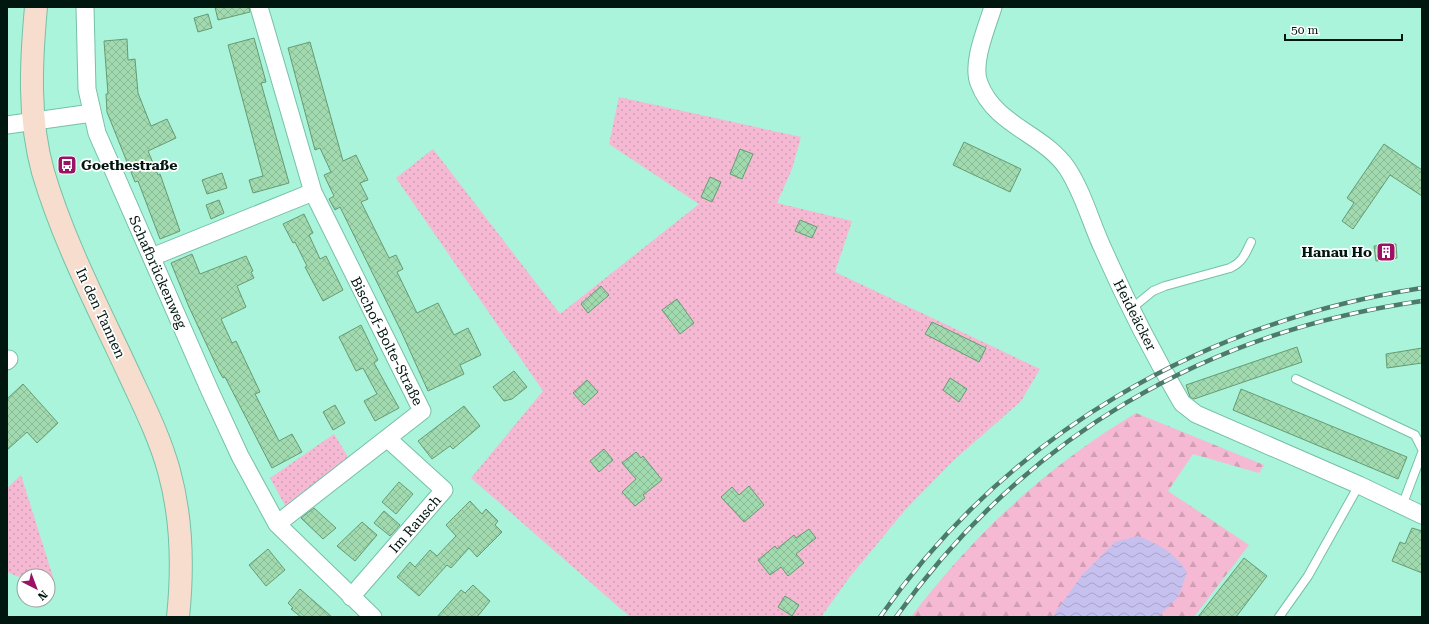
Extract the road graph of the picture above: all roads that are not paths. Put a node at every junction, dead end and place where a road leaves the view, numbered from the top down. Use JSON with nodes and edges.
{"nodes":[{"id":1,"x":36,"y":7,"type":"edge"},
{"id":2,"x":85,"y":7,"type":"edge"},
{"id":3,"x":259,"y":7,"type":"edge"},
{"id":4,"x":993,"y":7,"type":"edge"},
{"id":5,"x":92,"y":113,"type":"junction"},
{"id":6,"x":33,"y":120,"type":"junction"},
{"id":7,"x":7,"y":124,"type":"edge"},
{"id":8,"x":313,"y":192,"type":"junction"},
{"id":9,"x":1251,"y":242,"type":"dead end"},
{"id":10,"x":152,"y":257,"type":"junction"},
{"id":11,"x":1131,"y":309,"type":"junction"},
{"id":12,"x":1296,"y":379,"type":"dead end"},
{"id":13,"x":388,"y":439,"type":"junction"},
{"id":14,"x":1422,"y":449,"type":"edge"},
{"id":15,"x":1422,"y":453,"type":"edge"},
{"id":16,"x":1359,"y":485,"type":"junction"},
{"id":17,"x":1402,"y":506,"type":"junction"},
{"id":18,"x":1422,"y":515,"type":"edge"},
{"id":19,"x":276,"y":524,"type":"junction"},
{"id":20,"x":351,"y":597,"type":"junction"},
{"id":21,"x":178,"y":617,"type":"edge"},
{"id":22,"x":373,"y":617,"type":"edge"},
{"id":23,"x":1279,"y":617,"type":"edge"}],
"edges":[{"from":1,"to":6,"type":"street","name":"In den Tannen"},
{"from":2,"to":5,"type":"street","name":"Schafbrückenweg"},
{"from":3,"to":8,"type":"street","name":"Bischof-Bolte-Straße"},
{"from":4,"to":11,"type":"street","name":"Heideäcker"},
{"from":5,"to":6,"type":"street"},
{"from":5,"to":10,"type":"street","name":"Schafbrückenweg"},
{"from":6,"to":7,"type":"street"},
{"from":6,"to":21,"type":"street","name":"In den Tannen"},
{"from":8,"to":10,"type":"street"},
{"from":8,"to":13,"type":"street","name":"Bischof-Bolte-Straße"},
{"from":9,"to":11,"type":"lane"},
{"from":10,"to":19,"type":"street","name":"Schafbrückenweg"},
{"from":11,"to":16,"type":"street","name":"Heideäcker"},
{"from":12,"to":14,"type":"lane"},
{"from":13,"to":19,"type":"street","name":"Bischof-Bolte-Straße"},
{"from":13,"to":20,"type":"street","name":"Im Rausch"},
{"from":15,"to":17,"type":"lane"},
{"from":16,"to":17,"type":"street","name":"Heideäcker"},
{"from":16,"to":23,"type":"lane"},
{"from":17,"to":18,"type":"street","name":"Heideäcker"},
{"from":19,"to":20,"type":"street"},
{"from":20,"to":22,"type":"street"}]}
